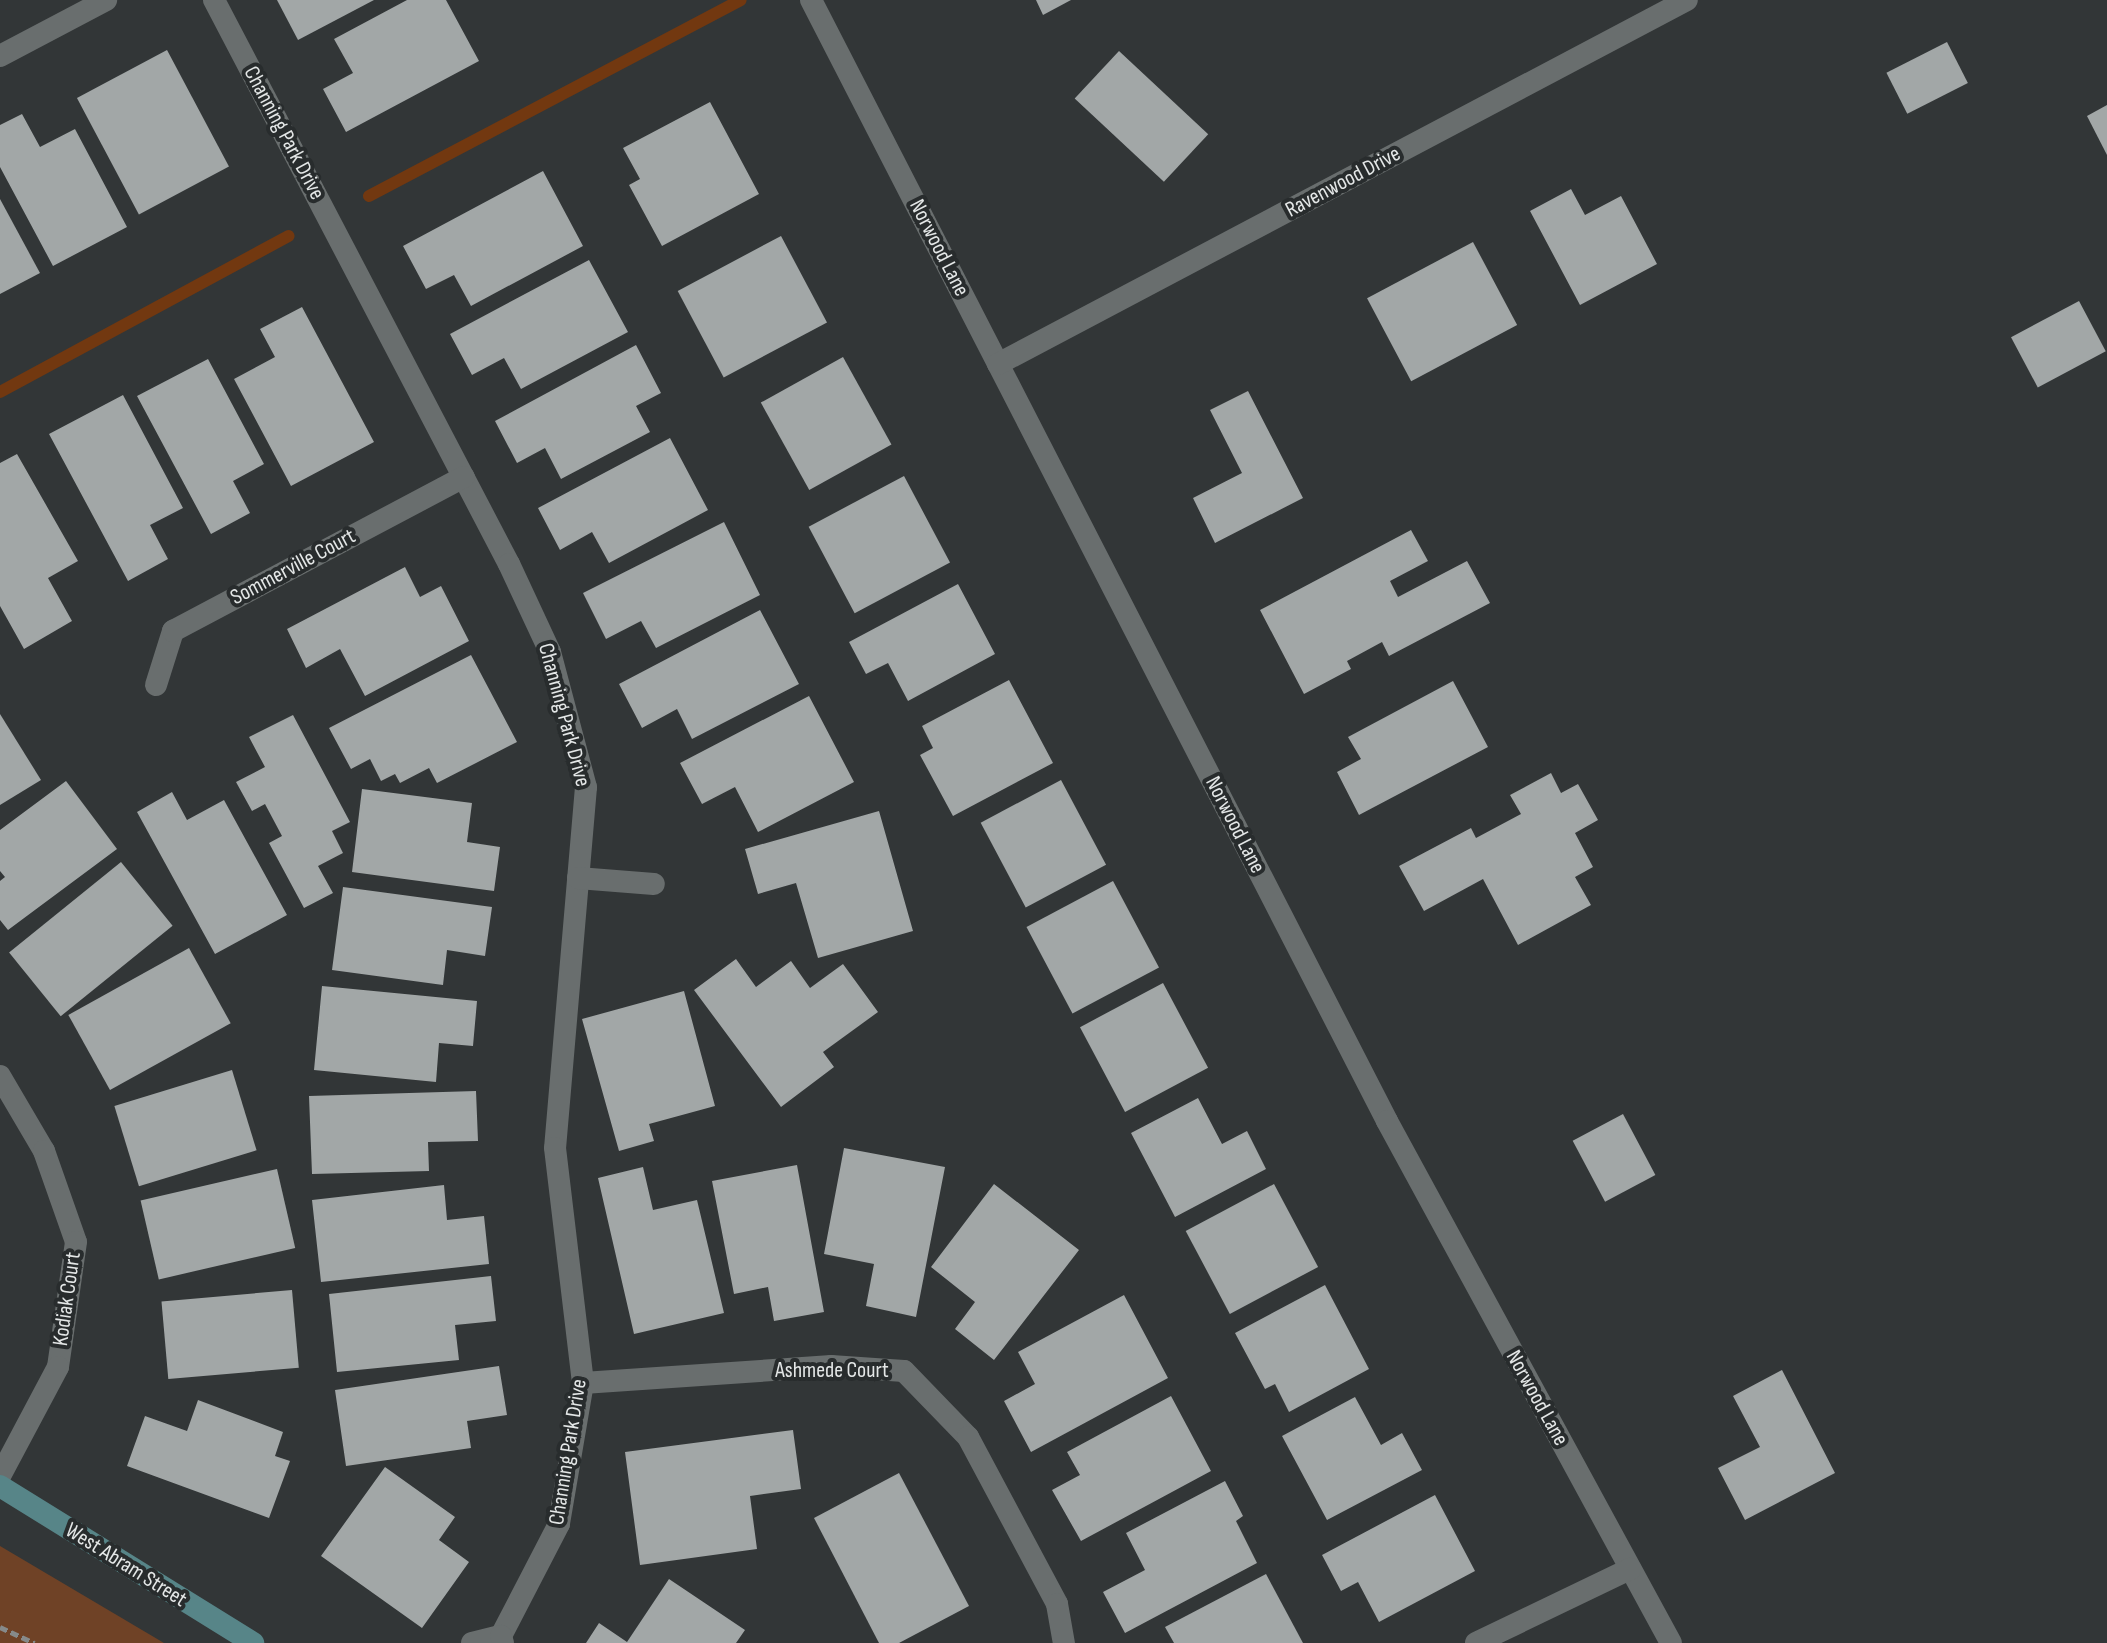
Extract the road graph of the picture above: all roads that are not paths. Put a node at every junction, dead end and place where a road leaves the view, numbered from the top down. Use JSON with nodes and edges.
{"nodes":[{"id":1,"x":106,"y":0,"type":"edge"},
{"id":2,"x":214,"y":0,"type":"edge"},
{"id":3,"x":811,"y":0,"type":"edge"},
{"id":4,"x":1687,"y":0,"type":"edge"},
{"id":5,"x":0,"y":56,"type":"edge"},
{"id":6,"x":998,"y":364,"type":"junction"},
{"id":7,"x":464,"y":477,"type":"junction"},
{"id":8,"x":156,"y":685,"type":"dead end"},
{"id":9,"x":578,"y":878,"type":"junction"},
{"id":10,"x":654,"y":884,"type":"dead end"},
{"id":11,"x":0,"y":1076,"type":"edge"},
{"id":12,"x":583,"y":1383,"type":"junction"},
{"id":13,"x":0,"y":1476,"type":"edge"},
{"id":14,"x":0,"y":1486,"type":"edge"},
{"id":15,"x":1630,"y":1569,"type":"junction"},
{"id":16,"x":502,"y":1639,"type":"edge"},
{"id":17,"x":253,"y":1643,"type":"edge"},
{"id":18,"x":472,"y":1643,"type":"edge"},
{"id":19,"x":1064,"y":1643,"type":"edge"},
{"id":20,"x":1476,"y":1643,"type":"edge"},
{"id":21,"x":1671,"y":1643,"type":"edge"}],
"edges":[{"from":1,"to":5,"type":"street"},
{"from":2,"to":7,"type":"street","name":"Channing Park Drive"},
{"from":3,"to":6,"type":"street","name":"Norwood Lane"},
{"from":4,"to":6,"type":"street","name":"Ravenwood Drive"},
{"from":6,"to":15,"type":"street","name":"Norwood Lane"},
{"from":7,"to":8,"type":"street","name":"Sommerville Court"},
{"from":7,"to":9,"type":"street","name":"Channing Park Drive"},
{"from":9,"to":10,"type":"street"},
{"from":9,"to":12,"type":"street","name":"Channing Park Drive"},
{"from":11,"to":13,"type":"street","name":"Kodiak Court"},
{"from":12,"to":16,"type":"street","name":"Channing Park Drive"},
{"from":12,"to":19,"type":"street","name":"Ashmede Court"},
{"from":14,"to":17,"type":"main road","name":"West Abram Street"},
{"from":15,"to":20,"type":"street"},
{"from":15,"to":21,"type":"street","name":"Norwood Lane"},
{"from":16,"to":18,"type":"street","name":"Channing Park Drive"}]}
